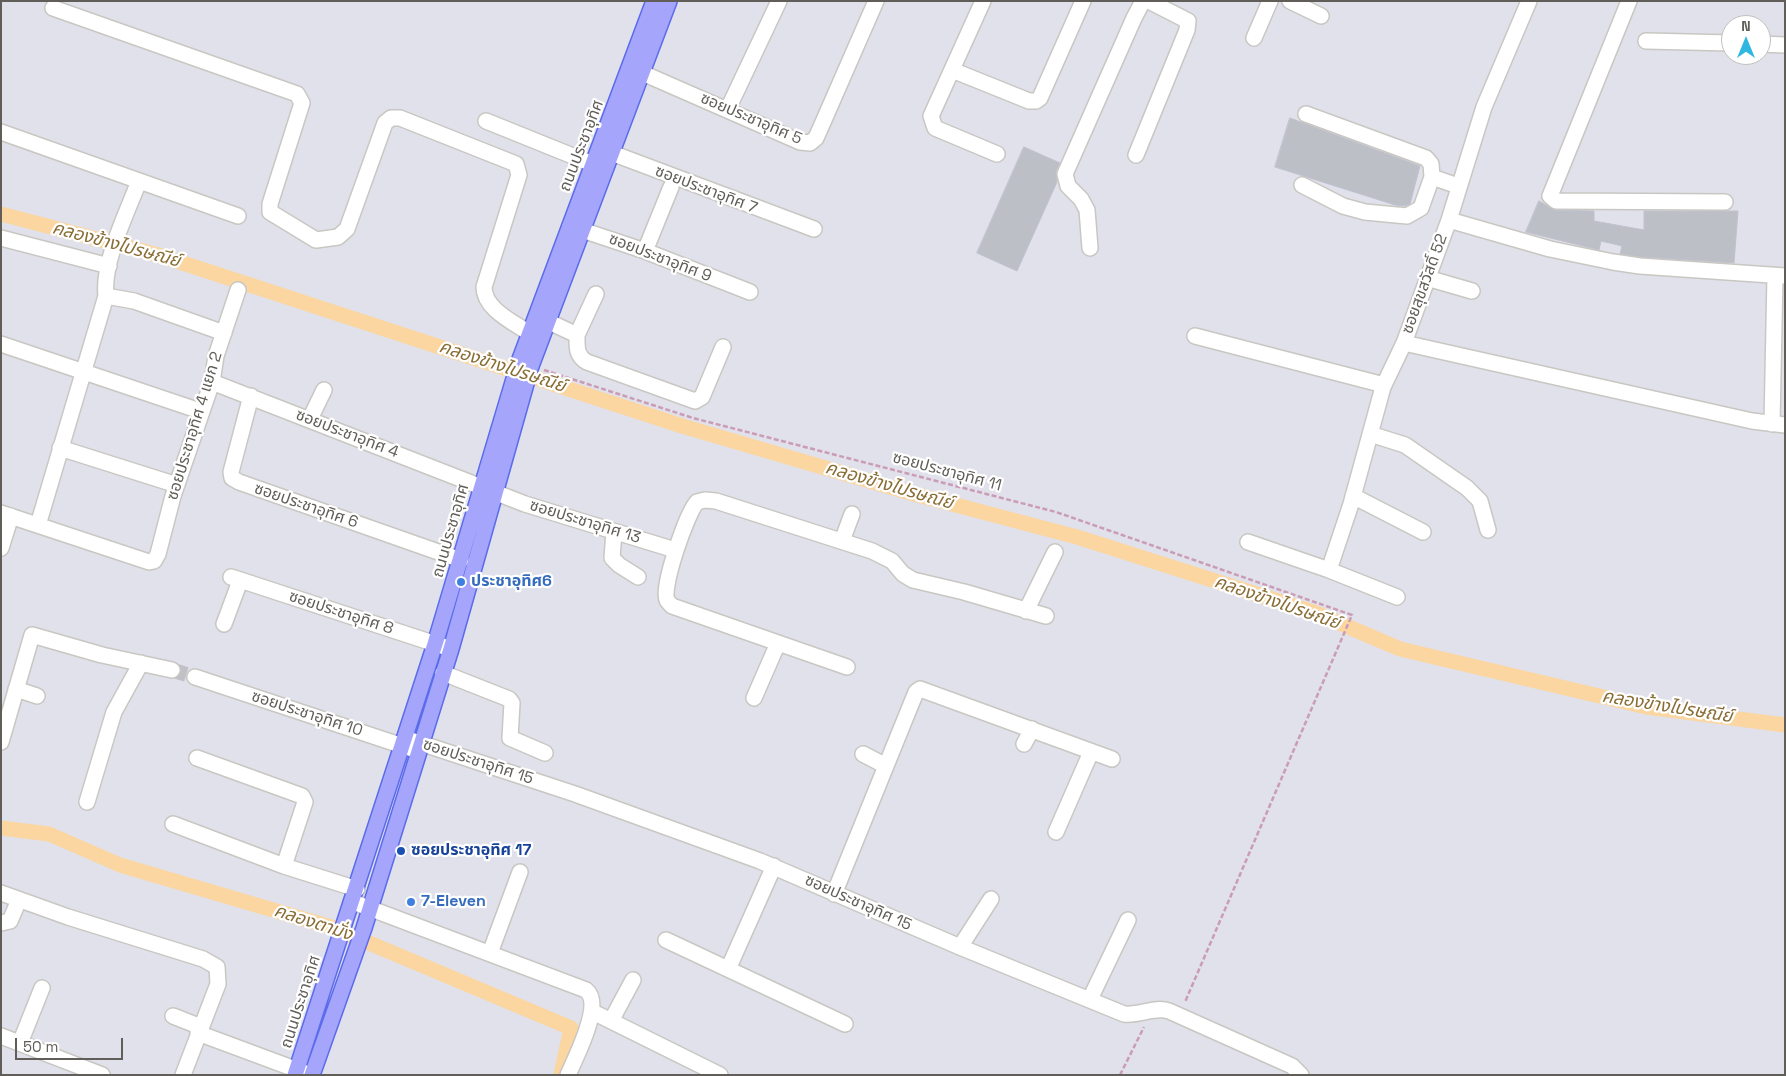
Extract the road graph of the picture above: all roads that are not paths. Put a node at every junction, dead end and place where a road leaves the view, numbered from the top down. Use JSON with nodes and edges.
{"nodes":[{"id":1,"x":654,"y":1,"type":"edge"},
{"id":2,"x":669,"y":1,"type":"edge"},
{"id":3,"x":778,"y":1,"type":"edge"},
{"id":4,"x":876,"y":1,"type":"edge"},
{"id":5,"x":982,"y":1,"type":"edge"},
{"id":6,"x":1083,"y":1,"type":"edge"},
{"id":7,"x":1143,"y":1,"type":"edge"},
{"id":8,"x":1149,"y":1,"type":"edge"},
{"id":9,"x":1270,"y":1,"type":"edge"},
{"id":10,"x":1290,"y":1,"type":"edge"},
{"id":11,"x":1529,"y":1,"type":"edge"},
{"id":12,"x":1629,"y":1,"type":"edge"},
{"id":13,"x":53,"y":8,"type":"dead end"},
{"id":14,"x":1321,"y":16,"type":"dead end"},
{"id":15,"x":1254,"y":38,"type":"dead end"},
{"id":16,"x":1646,"y":41,"type":"dead end"},
{"id":17,"x":1721,"y":43,"type":"edge"},
{"id":18,"x":1771,"y":44,"type":"edge"},
{"id":19,"x":1785,"y":45,"type":"edge"},
{"id":20,"x":637,"y":70,"type":"junction"},
{"id":21,"x":952,"y":70,"type":"junction"},
{"id":22,"x":728,"y":109,"type":"junction"},
{"id":23,"x":1306,"y":114,"type":"dead end"},
{"id":24,"x":486,"y":121,"type":"dead end"},
{"id":25,"x":1,"y":132,"type":"edge"},
{"id":26,"x":606,"y":151,"type":"junction"},
{"id":27,"x":997,"y":154,"type":"dead end"},
{"id":28,"x":1136,"y":155,"type":"dead end"},
{"id":29,"x":600,"y":167,"type":"junction"},
{"id":30,"x":1432,"y":177,"type":"junction"},
{"id":31,"x":139,"y":181,"type":"junction"},
{"id":32,"x":1302,"y":185,"type":"dead end"},
{"id":33,"x":1458,"y":186,"type":"junction"},
{"id":34,"x":671,"y":187,"type":"dead end"},
{"id":35,"x":1725,"y":202,"type":"dead end"},
{"id":36,"x":238,"y":216,"type":"dead end"},
{"id":37,"x":1449,"y":220,"type":"junction"},
{"id":38,"x":576,"y":228,"type":"junction"},
{"id":39,"x":814,"y":229,"type":"dead end"},
{"id":40,"x":1,"y":238,"type":"edge"},
{"id":41,"x":1090,"y":248,"type":"dead end"},
{"id":42,"x":645,"y":252,"type":"junction"},
{"id":43,"x":109,"y":266,"type":"junction"},
{"id":44,"x":1780,"y":276,"type":"edge"},
{"id":45,"x":1427,"y":278,"type":"junction"},
{"id":46,"x":238,"y":290,"type":"dead end"},
{"id":47,"x":1472,"y":291,"type":"dead end"},
{"id":48,"x":750,"y":292,"type":"dead end"},
{"id":49,"x":596,"y":294,"type":"dead end"},
{"id":50,"x":106,"y":296,"type":"junction"},
{"id":51,"x":547,"y":321,"type":"junction"},
{"id":52,"x":224,"y":333,"type":"junction"},
{"id":53,"x":529,"y":333,"type":"junction"},
{"id":54,"x":577,"y":335,"type":"junction"},
{"id":55,"x":1195,"y":336,"type":"dead end"},
{"id":56,"x":1404,"y":343,"type":"junction"},
{"id":57,"x":1,"y":344,"type":"edge"},
{"id":58,"x":723,"y":347,"type":"dead end"},
{"id":59,"x":525,"y":364,"type":"junction"},
{"id":60,"x":84,"y":370,"type":"junction"},
{"id":61,"x":212,"y":382,"type":"junction"},
{"id":62,"x":1384,"y":385,"type":"junction"},
{"id":63,"x":324,"y":390,"type":"dead end"},
{"id":64,"x":251,"y":396,"type":"junction"},
{"id":65,"x":200,"y":411,"type":"junction"},
{"id":66,"x":310,"y":419,"type":"junction"},
{"id":67,"x":1778,"y":425,"type":"edge"},
{"id":68,"x":1370,"y":434,"type":"junction"},
{"id":69,"x":60,"y":448,"type":"junction"},
{"id":70,"x":176,"y":485,"type":"junction"},
{"id":71,"x":489,"y":490,"type":"junction"},
{"id":72,"x":1353,"y":496,"type":"junction"},
{"id":73,"x":6,"y":514,"type":"edge"},
{"id":74,"x":852,"y":514,"type":"dead end"},
{"id":75,"x":38,"y":525,"type":"junction"},
{"id":76,"x":1488,"y":530,"type":"dead end"},
{"id":77,"x":614,"y":532,"type":"junction"},
{"id":78,"x":1423,"y":532,"type":"dead end"},
{"id":79,"x":842,"y":541,"type":"junction"},
{"id":80,"x":1248,"y":542,"type":"dead end"},
{"id":81,"x":1,"y":548,"type":"edge"},
{"id":82,"x":676,"y":550,"type":"junction"},
{"id":83,"x":1055,"y":552,"type":"dead end"},
{"id":84,"x":461,"y":560,"type":"junction"},
{"id":85,"x":1328,"y":570,"type":"junction"},
{"id":86,"x":638,"y":577,"type":"dead end"},
{"id":87,"x":1397,"y":597,"type":"dead end"},
{"id":88,"x":1026,"y":610,"type":"junction"},
{"id":89,"x":1046,"y":616,"type":"dead end"},
{"id":90,"x":224,"y":624,"type":"dead end"},
{"id":91,"x":778,"y":643,"type":"junction"},
{"id":92,"x":435,"y":644,"type":"junction"},
{"id":93,"x":451,"y":649,"type":"junction"},
{"id":94,"x":141,"y":663,"type":"junction"},
{"id":95,"x":847,"y":667,"type":"dead end"},
{"id":96,"x":172,"y":670,"type":"tunnel mouth"},
{"id":97,"x":443,"y":673,"type":"junction"},
{"id":98,"x":195,"y":677,"type":"tunnel mouth"},
{"id":99,"x":16,"y":689,"type":"junction"},
{"id":100,"x":37,"y":696,"type":"dead end"},
{"id":101,"x":754,"y":698,"type":"dead end"},
{"id":102,"x":1032,"y":729,"type":"junction"},
{"id":103,"x":1,"y":742,"type":"edge"},
{"id":104,"x":404,"y":742,"type":"junction"},
{"id":105,"x":1024,"y":744,"type":"dead end"},
{"id":106,"x":419,"y":747,"type":"junction"},
{"id":107,"x":1091,"y":752,"type":"junction"},
{"id":108,"x":545,"y":753,"type":"dead end"},
{"id":109,"x":863,"y":754,"type":"dead end"},
{"id":110,"x":196,"y":758,"type":"dead end"},
{"id":111,"x":1112,"y":759,"type":"dead end"},
{"id":112,"x":886,"y":766,"type":"junction"},
{"id":113,"x":87,"y":802,"type":"dead end"},
{"id":114,"x":174,"y":824,"type":"dead end"},
{"id":115,"x":1056,"y":832,"type":"dead end"},
{"id":116,"x":284,"y":866,"type":"junction"},
{"id":117,"x":774,"y":866,"type":"junction"},
{"id":118,"x":520,"y":872,"type":"dead end"},
{"id":119,"x":1,"y":893,"type":"edge"},
{"id":120,"x":834,"y":894,"type":"junction"},
{"id":121,"x":355,"y":896,"type":"junction"},
{"id":122,"x":991,"y":899,"type":"dead end"},
{"id":123,"x":19,"y":900,"type":"junction"},
{"id":124,"x":369,"y":908,"type":"junction"},
{"id":125,"x":1128,"y":920,"type":"dead end"},
{"id":126,"x":1,"y":923,"type":"edge"},
{"id":127,"x":666,"y":940,"type":"dead end"},
{"id":128,"x":960,"y":947,"type":"junction"},
{"id":129,"x":490,"y":953,"type":"junction"},
{"id":130,"x":729,"y":967,"type":"junction"},
{"id":131,"x":633,"y":980,"type":"dead end"},
{"id":132,"x":42,"y":988,"type":"dead end"},
{"id":133,"x":1090,"y":999,"type":"junction"},
{"id":134,"x":593,"y":1012,"type":"junction"},
{"id":135,"x":173,"y":1016,"type":"dead end"},
{"id":136,"x":611,"y":1021,"type":"junction"},
{"id":137,"x":845,"y":1024,"type":"dead end"},
{"id":138,"x":200,"y":1030,"type":"junction"},
{"id":139,"x":1,"y":1036,"type":"edge"},
{"id":140,"x":20,"y":1043,"type":"junction"},
{"id":141,"x":304,"y":1073,"type":"edge"},
{"id":142,"x":102,"y":1075,"type":"edge"},
{"id":143,"x":183,"y":1075,"type":"edge"},
{"id":144,"x":568,"y":1075,"type":"edge"},
{"id":145,"x":720,"y":1075,"type":"edge"},
{"id":146,"x":1302,"y":1075,"type":"edge"}],
"edges":[{"from":1,"to":20,"type":"main road","name":"ถนนประชาอุทิศ"},
{"from":2,"to":20,"type":"main road","name":"ถนนประชาอุทิศ"},
{"from":3,"to":22,"type":"street"},
{"from":4,"to":22,"type":"street","name":"ซอยประชาอุทิศ 5"},
{"from":5,"to":21,"type":"street"},
{"from":6,"to":21,"type":"street"},
{"from":7,"to":41,"type":"street"},
{"from":8,"to":28,"type":"street"},
{"from":9,"to":15,"type":"street"},
{"from":10,"to":14,"type":"street"},
{"from":11,"to":33,"type":"street","name":"ซอยสุขสวัสดิ์ 52"},
{"from":12,"to":35,"type":"street"},
{"from":13,"to":53,"type":"street"},
{"from":16,"to":17,"type":"street"},
{"from":18,"to":19,"type":"street"},
{"from":20,"to":22,"type":"street","name":"ซอยประชาอุทิศ 5"},
{"from":20,"to":26,"type":"main road","name":"ถนนประชาอุทิศ"},
{"from":21,"to":27,"type":"street"},
{"from":23,"to":30,"type":"street"},
{"from":24,"to":29,"type":"street"},
{"from":25,"to":31,"type":"street"},
{"from":26,"to":29,"type":"main road","name":"ถนนประชาอุทิศ"},
{"from":26,"to":39,"type":"street","name":"ซอยประชาอุทิศ 7"},
{"from":29,"to":38,"type":"main road","name":"ถนนประชาอุทิศ"},
{"from":30,"to":32,"type":"street"},
{"from":30,"to":33,"type":"street"},
{"from":31,"to":36,"type":"street"},
{"from":31,"to":43,"type":"street"},
{"from":33,"to":37,"type":"street","name":"ซอยสุขสวัสดิ์ 52"},
{"from":34,"to":42,"type":"street"},
{"from":37,"to":44,"type":"street"},
{"from":37,"to":45,"type":"street","name":"ซอยสุขสวัสดิ์ 52"},
{"from":38,"to":42,"type":"street","name":"ซอยประชาอุทิศ 9"},
{"from":38,"to":51,"type":"main road","name":"ถนนประชาอุทิศ"},
{"from":38,"to":53,"type":"main road","name":"ถนนประชาอุทิศ"},
{"from":40,"to":43,"type":"street"},
{"from":42,"to":48,"type":"street","name":"ซอยประชาอุทิศ 9"},
{"from":43,"to":50,"type":"street"},
{"from":44,"to":67,"type":"street"},
{"from":45,"to":47,"type":"street"},
{"from":45,"to":56,"type":"street","name":"ซอยสุขสวัสดิ์ 52"},
{"from":46,"to":52,"type":"street","name":"ซอยประชาอุทิศ 4 แยก 2"},
{"from":49,"to":54,"type":"street"},
{"from":50,"to":52,"type":"street"},
{"from":50,"to":60,"type":"street"},
{"from":51,"to":54,"type":"street"},
{"from":51,"to":59,"type":"main road","name":"ถนนประชาอุทิศ"},
{"from":52,"to":61,"type":"street","name":"ซอยประชาอุทิศ 4 แยก 2"},
{"from":53,"to":59,"type":"main road","name":"ถนนประชาอุทิศ"},
{"from":54,"to":58,"type":"street"},
{"from":55,"to":62,"type":"street"},
{"from":56,"to":62,"type":"street","name":"ซอยสุขสวัสดิ์ 52"},
{"from":56,"to":67,"type":"street"},
{"from":57,"to":60,"type":"street"},
{"from":59,"to":71,"type":"main road","name":"ถนนประชาอุทิศ"},
{"from":60,"to":65,"type":"street"},
{"from":60,"to":69,"type":"street"},
{"from":61,"to":64,"type":"street","name":"ซอยประชาอุทิศ 4"},
{"from":61,"to":65,"type":"street","name":"ซอยประชาอุทิศ 4 แยก 2"},
{"from":62,"to":68,"type":"street","name":"ซอยสุขสวัสดิ์ 52"},
{"from":63,"to":66,"type":"street"},
{"from":64,"to":66,"type":"street","name":"ซอยประชาอุทิศ 4"},
{"from":64,"to":84,"type":"street","name":"ซอยประชาอุทิศ 6"},
{"from":65,"to":70,"type":"street","name":"ซอยประชาอุทิศ 4 แยก 2"},
{"from":66,"to":71,"type":"street","name":"ซอยประชาอุทิศ 4"},
{"from":68,"to":72,"type":"street","name":"ซอยสุขสวัสดิ์ 52"},
{"from":68,"to":76,"type":"street"},
{"from":69,"to":70,"type":"street"},
{"from":69,"to":75,"type":"street"},
{"from":70,"to":75,"type":"street","name":"ซอยประชาอุทิศ 4 แยก 2"},
{"from":71,"to":77,"type":"street","name":"ซอยประชาอุทิศ 13"},
{"from":71,"to":84,"type":"main road","name":"ถนนประชาอุทิศ"},
{"from":71,"to":93,"type":"main road","name":"ถนนประชาอุทิศ"},
{"from":72,"to":78,"type":"street"},
{"from":72,"to":85,"type":"street","name":"ซอยสุขสวัสดิ์ 52"},
{"from":73,"to":75,"type":"street"},
{"from":73,"to":81,"type":"street"},
{"from":74,"to":79,"type":"street"},
{"from":77,"to":82,"type":"street","name":"ซอยประชาอุทิศ 13"},
{"from":77,"to":86,"type":"street"},
{"from":79,"to":82,"type":"street"},
{"from":79,"to":88,"type":"street"},
{"from":80,"to":85,"type":"street"},
{"from":82,"to":91,"type":"street"},
{"from":83,"to":88,"type":"street"},
{"from":84,"to":92,"type":"main road","name":"ถนนประชาอุทิศ"},
{"from":85,"to":87,"type":"street"},
{"from":88,"to":89,"type":"street"},
{"from":90,"to":92,"type":"street","name":"ซอยประชาอุทิศ 8"},
{"from":91,"to":95,"type":"street"},
{"from":91,"to":101,"type":"street"},
{"from":92,"to":93,"type":"street","name":"ซอยประชาอุทิศ 8"},
{"from":92,"to":104,"type":"main road","name":"ถนนประชาอุทิศ"},
{"from":93,"to":97,"type":"main road","name":"ถนนประชาอุทิศ"},
{"from":94,"to":96,"type":"street"},
{"from":94,"to":99,"type":"street"},
{"from":94,"to":113,"type":"street"},
{"from":97,"to":106,"type":"main road","name":"ถนนประชาอุทิศ"},
{"from":97,"to":108,"type":"street"},
{"from":98,"to":104,"type":"street","name":"ซอยประชาอุทิศ 10"},
{"from":99,"to":100,"type":"street"},
{"from":99,"to":103,"type":"street"},
{"from":102,"to":105,"type":"street"},
{"from":102,"to":107,"type":"street"},
{"from":102,"to":112,"type":"street"},
{"from":104,"to":106,"type":"street","name":"ซอยประชาอุทิศ 10"},
{"from":104,"to":121,"type":"main road","name":"ถนนประชาอุทิศ"},
{"from":106,"to":117,"type":"street","name":"ซอยประชาอุทิศ 15"},
{"from":106,"to":124,"type":"main road","name":"ถนนประชาอุทิศ"},
{"from":107,"to":111,"type":"street"},
{"from":107,"to":115,"type":"street"},
{"from":109,"to":112,"type":"street"},
{"from":110,"to":116,"type":"street"},
{"from":112,"to":120,"type":"street"},
{"from":114,"to":116,"type":"street"},
{"from":116,"to":121,"type":"street"},
{"from":117,"to":120,"type":"street","name":"ซอยประชาอุทิศ 15"},
{"from":117,"to":130,"type":"street"},
{"from":118,"to":129,"type":"street"},
{"from":119,"to":123,"type":"street"},
{"from":120,"to":128,"type":"street","name":"ซอยประชาอุทิศ 15"},
{"from":121,"to":124,"type":"street"},
{"from":121,"to":141,"type":"main road","name":"ถนนประชาอุทิศ"},
{"from":122,"to":128,"type":"street"},
{"from":123,"to":126,"type":"street"},
{"from":123,"to":138,"type":"street"},
{"from":124,"to":129,"type":"street"},
{"from":124,"to":141,"type":"main road","name":"ถนนประชาอุทิศ"},
{"from":125,"to":133,"type":"street"},
{"from":127,"to":130,"type":"street"},
{"from":128,"to":133,"type":"street","name":"ซอยประชาอุทิศ 15"},
{"from":129,"to":134,"type":"street"},
{"from":130,"to":137,"type":"street"},
{"from":131,"to":136,"type":"street"},
{"from":132,"to":140,"type":"street"},
{"from":133,"to":146,"type":"street","name":"ซอยประชาอุทิศ 15"},
{"from":134,"to":136,"type":"street"},
{"from":134,"to":144,"type":"street"},
{"from":135,"to":138,"type":"street"},
{"from":136,"to":145,"type":"street"},
{"from":138,"to":141,"type":"street"},
{"from":138,"to":143,"type":"street"},
{"from":139,"to":140,"type":"street"},
{"from":140,"to":142,"type":"street"}]}
